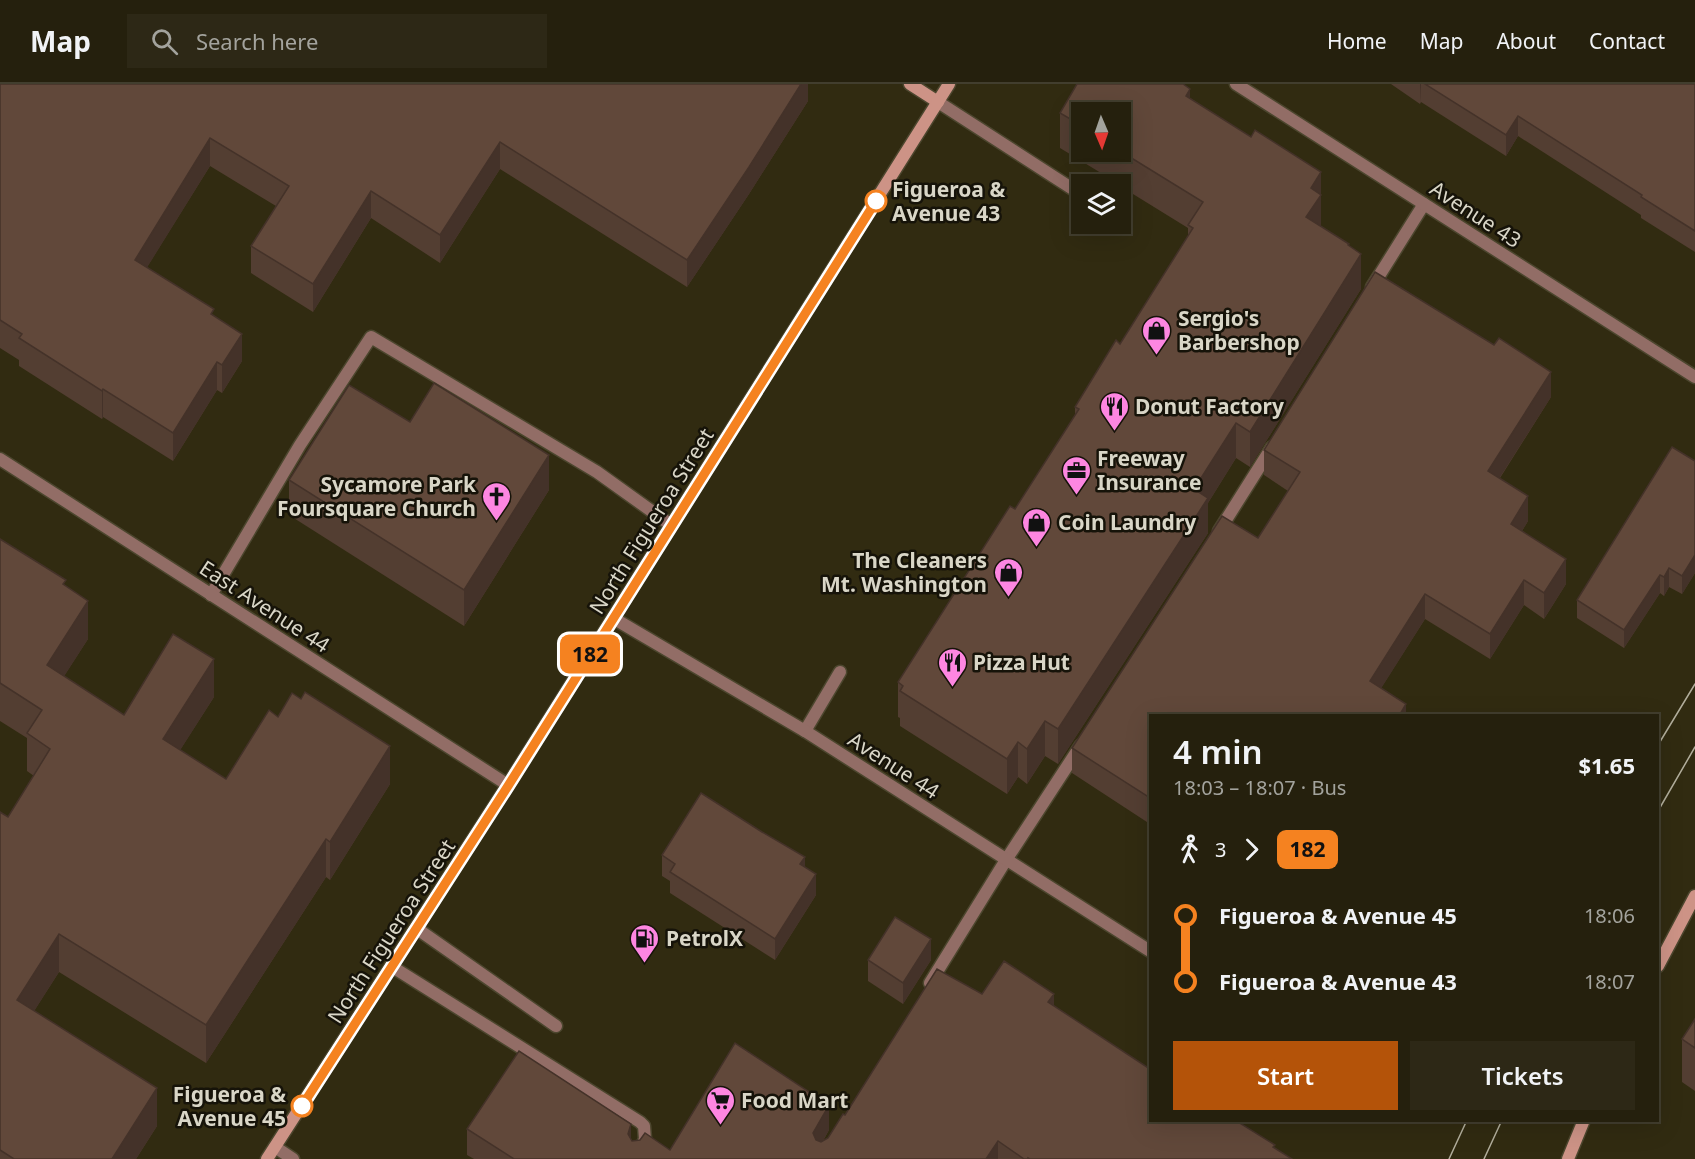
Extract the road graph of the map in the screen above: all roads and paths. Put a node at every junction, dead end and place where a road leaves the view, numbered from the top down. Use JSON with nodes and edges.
{"nodes":[{"id":1,"x":910,"y":84,"type":"edge"},
{"id":2,"x":949,"y":84,"type":"edge"},
{"id":3,"x":1236,"y":84,"type":"edge"},
{"id":4,"x":938,"y":102,"type":"junction"},
{"id":5,"x":1071,"y":188,"type":"edge"},
{"id":6,"x":1424,"y":204,"type":"junction"},
{"id":7,"x":1367,"y":295,"type":"edge"},
{"id":8,"x":1695,"y":377,"type":"edge"},
{"id":9,"x":1278,"y":437,"type":"edge"},
{"id":10,"x":0,"y":459,"type":"edge"},
{"id":11,"x":671,"y":525,"type":"junction"},
{"id":12,"x":1215,"y":537,"type":"edge"},
{"id":13,"x":211,"y":595,"type":"junction"},
{"id":14,"x":613,"y":618,"type":"junction"},
{"id":15,"x":840,"y":672,"type":"dead end"},
{"id":16,"x":805,"y":731,"type":"junction"},
{"id":17,"x":1089,"y":733,"type":"edge"},
{"id":18,"x":508,"y":786,"type":"junction"},
{"id":19,"x":1006,"y":860,"type":"junction"},
{"id":20,"x":1695,"y":897,"type":"edge"},
{"id":21,"x":416,"y":928,"type":"junction"},
{"id":22,"x":1149,"y":950,"type":"edge"},
{"id":23,"x":1659,"y":964,"type":"edge"},
{"id":24,"x":392,"y":966,"type":"junction"},
{"id":25,"x":926,"y":989,"type":"edge"},
{"id":26,"x":556,"y":1026,"type":"dead end"},
{"id":27,"x":1583,"y":1122,"type":"edge"},
{"id":28,"x":275,"y":1148,"type":"junction"},
{"id":29,"x":267,"y":1159,"type":"edge"},
{"id":30,"x":293,"y":1159,"type":"edge"},
{"id":31,"x":636,"y":1159,"type":"edge"},
{"id":32,"x":1568,"y":1159,"type":"edge"}],
"edges":[{"from":1,"to":4,"type":"main road"},
{"from":2,"to":4,"type":"main road","name":"North Figueroa Street"},
{"from":3,"to":6,"type":"street","name":"Avenue 43"},
{"from":4,"to":5,"type":"street"},
{"from":4,"to":11,"type":"main road","name":"North Figueroa Street"},
{"from":6,"to":7,"type":"street"},
{"from":6,"to":8,"type":"street","name":"Avenue 43"},
{"from":9,"to":12,"type":"street"},
{"from":10,"to":13,"type":"street","name":"East Avenue 44"},
{"from":11,"to":13,"type":"street"},
{"from":11,"to":14,"type":"main road","name":"North Figueroa Street"},
{"from":13,"to":18,"type":"street","name":"East Avenue 44"},
{"from":14,"to":16,"type":"street","name":"Avenue 44"},
{"from":14,"to":18,"type":"main road","name":"North Figueroa Street"},
{"from":15,"to":16,"type":"street"},
{"from":16,"to":19,"type":"street","name":"Avenue 44"},
{"from":17,"to":19,"type":"street"},
{"from":18,"to":21,"type":"main road","name":"North Figueroa Street"},
{"from":19,"to":22,"type":"street","name":"Avenue 44"},
{"from":19,"to":25,"type":"street"},
{"from":20,"to":23,"type":"main road"},
{"from":21,"to":24,"type":"main road","name":"North Figueroa Street"},
{"from":21,"to":26,"type":"street"},
{"from":24,"to":28,"type":"main road","name":"North Figueroa Street"},
{"from":24,"to":31,"type":"street"},
{"from":27,"to":32,"type":"main road"},
{"from":28,"to":29,"type":"main road","name":"North Figueroa Street"},
{"from":28,"to":30,"type":"street"}]}
